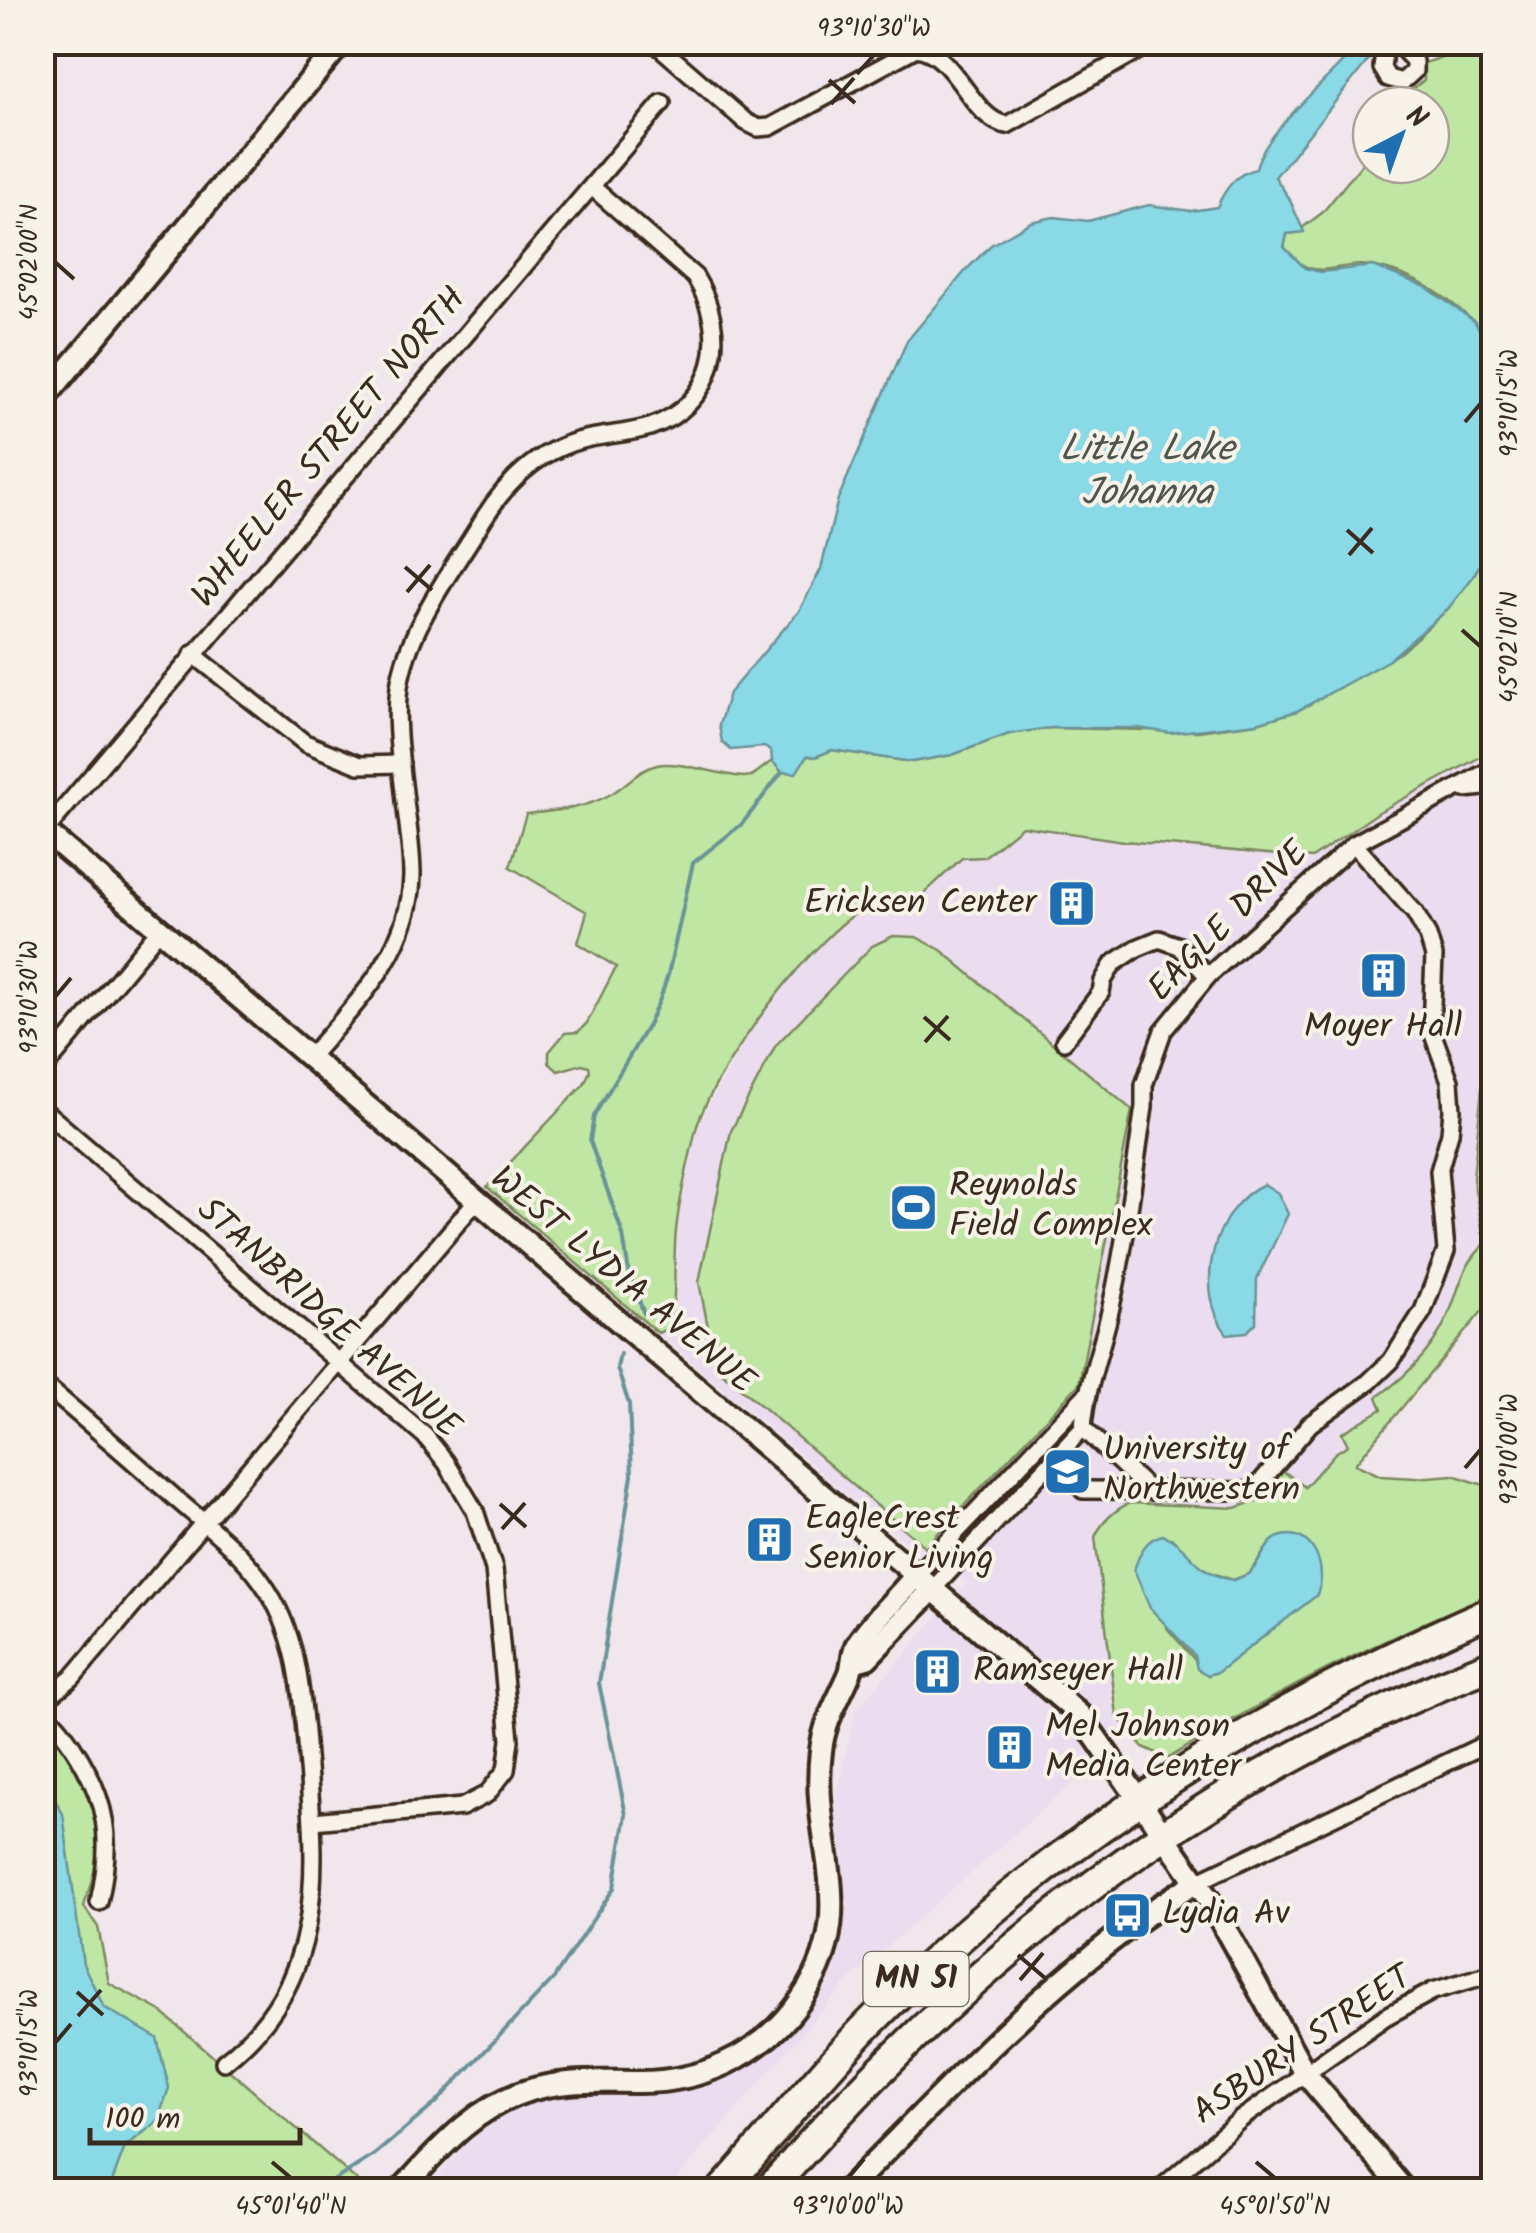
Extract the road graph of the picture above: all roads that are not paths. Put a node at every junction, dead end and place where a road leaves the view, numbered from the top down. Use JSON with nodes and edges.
{"nodes":[{"id":1,"x":342,"y":42,"type":"edge"},
{"id":2,"x":654,"y":42,"type":"edge"},
{"id":3,"x":1153,"y":42,"type":"edge"},
{"id":4,"x":662,"y":104,"type":"dead end"},
{"id":5,"x":592,"y":187,"type":"junction"},
{"id":6,"x":42,"y":402,"type":"edge"},
{"id":7,"x":193,"y":654,"type":"junction"},
{"id":8,"x":401,"y":764,"type":"junction"},
{"id":9,"x":1494,"y":768,"type":"edge"},
{"id":10,"x":1494,"y":786,"type":"edge"},
{"id":11,"x":1455,"y":790,"type":"junction"},
{"id":12,"x":44,"y":831,"type":"edge"},
{"id":13,"x":1354,"y":844,"type":"junction"},
{"id":14,"x":160,"y":929,"type":"junction"},
{"id":15,"x":1208,"y":976,"type":"junction"},
{"id":16,"x":1064,"y":1041,"type":"dead end"},
{"id":17,"x":310,"y":1058,"type":"junction"},
{"id":18,"x":42,"y":1071,"type":"edge"},
{"id":19,"x":42,"y":1109,"type":"edge"},
{"id":20,"x":477,"y":1200,"type":"junction"},
{"id":21,"x":340,"y":1362,"type":"junction"},
{"id":22,"x":42,"y":1384,"type":"edge"},
{"id":23,"x":1085,"y":1396,"type":"junction"},
{"id":24,"x":1083,"y":1428,"type":"junction"},
{"id":25,"x":1083,"y":1490,"type":"dead end"},
{"id":26,"x":1150,"y":1491,"type":"junction"},
{"id":27,"x":204,"y":1522,"type":"junction"},
{"id":28,"x":925,"y":1582,"type":"junction"},
{"id":29,"x":1494,"y":1610,"type":"edge"},
{"id":30,"x":1494,"y":1664,"type":"edge"},
{"id":31,"x":72,"y":1678,"type":"junction"},
{"id":32,"x":42,"y":1702,"type":"edge"},
{"id":33,"x":42,"y":1712,"type":"edge"},
{"id":34,"x":68,"y":1740,"type":"junction"},
{"id":35,"x":1494,"y":1740,"type":"edge"},
{"id":36,"x":1139,"y":1799,"type":"junction"},
{"id":37,"x":313,"y":1821,"type":"junction"},
{"id":38,"x":1164,"y":1834,"type":"junction"},
{"id":39,"x":1197,"y":1882,"type":"junction"},
{"id":40,"x":100,"y":1902,"type":"dead end"},
{"id":41,"x":1494,"y":1973,"type":"edge"},
{"id":42,"x":224,"y":2062,"type":"dead end"},
{"id":43,"x":1305,"y":2072,"type":"junction"},
{"id":44,"x":401,"y":2190,"type":"edge"},
{"id":45,"x":722,"y":2190,"type":"edge"},
{"id":46,"x":769,"y":2190,"type":"edge"},
{"id":47,"x":847,"y":2190,"type":"edge"},
{"id":48,"x":1160,"y":2190,"type":"edge"},
{"id":49,"x":1404,"y":2190,"type":"edge"}],
"edges":[{"from":1,"to":6,"type":"street"},
{"from":2,"to":3,"type":"street"},
{"from":4,"to":5,"type":"street","name":"WHEELER STREET NORTH"},
{"from":5,"to":7,"type":"street","name":"WHEELER STREET NORTH"},
{"from":5,"to":8,"type":"street"},
{"from":7,"to":8,"type":"street"},
{"from":7,"to":12,"type":"street","name":"WHEELER STREET NORTH"},
{"from":8,"to":17,"type":"street"},
{"from":9,"to":11,"type":"street","name":"EAGLE DRIVE"},
{"from":10,"to":11,"type":"street","name":"EAGLE DRIVE"},
{"from":11,"to":13,"type":"street","name":"EAGLE DRIVE"},
{"from":12,"to":14,"type":"street","name":"WEST LYDIA AVENUE"},
{"from":13,"to":15,"type":"street","name":"EAGLE DRIVE"},
{"from":13,"to":26,"type":"street"},
{"from":14,"to":17,"type":"street","name":"WEST LYDIA AVENUE"},
{"from":14,"to":18,"type":"street"},
{"from":15,"to":16,"type":"street"},
{"from":15,"to":23,"type":"street","name":"EAGLE DRIVE"},
{"from":17,"to":20,"type":"street","name":"WEST LYDIA AVENUE"},
{"from":19,"to":21,"type":"street","name":"STANBRIDGE AVENUE"},
{"from":20,"to":21,"type":"street"},
{"from":20,"to":28,"type":"street","name":"WEST LYDIA AVENUE"},
{"from":21,"to":27,"type":"street"},
{"from":21,"to":37,"type":"street","name":"STANBRIDGE AVENUE"},
{"from":22,"to":27,"type":"street"},
{"from":23,"to":24,"type":"street","name":"EAGLE DRIVE"},
{"from":23,"to":28,"type":"street","name":"EAGLE DRIVE"},
{"from":24,"to":26,"type":"street"},
{"from":24,"to":28,"type":"street"},
{"from":25,"to":26,"type":"street"},
{"from":27,"to":31,"type":"street"},
{"from":27,"to":37,"type":"street"},
{"from":28,"to":36,"type":"street","name":"WEST LYDIA AVENUE"},
{"from":28,"to":44,"type":"street"},
{"from":29,"to":36,"type":"highway","number":"MN 51"},
{"from":30,"to":38,"type":"highway","number":"MN 51"},
{"from":31,"to":32,"type":"street"},
{"from":31,"to":34,"type":"street"},
{"from":33,"to":34,"type":"street"},
{"from":34,"to":40,"type":"street"},
{"from":35,"to":39,"type":"street"},
{"from":36,"to":38,"type":"street","name":"WEST LYDIA AVENUE"},
{"from":36,"to":45,"type":"highway","number":"MN 51"},
{"from":37,"to":42,"type":"street"},
{"from":38,"to":39,"type":"street","name":"WEST LYDIA AVENUE"},
{"from":38,"to":46,"type":"highway","number":"MN 51"},
{"from":39,"to":43,"type":"street"},
{"from":39,"to":47,"type":"street"},
{"from":41,"to":43,"type":"street","name":"ASBURY STREET"},
{"from":43,"to":48,"type":"street","name":"ASBURY STREET"},
{"from":43,"to":49,"type":"street"}]}
